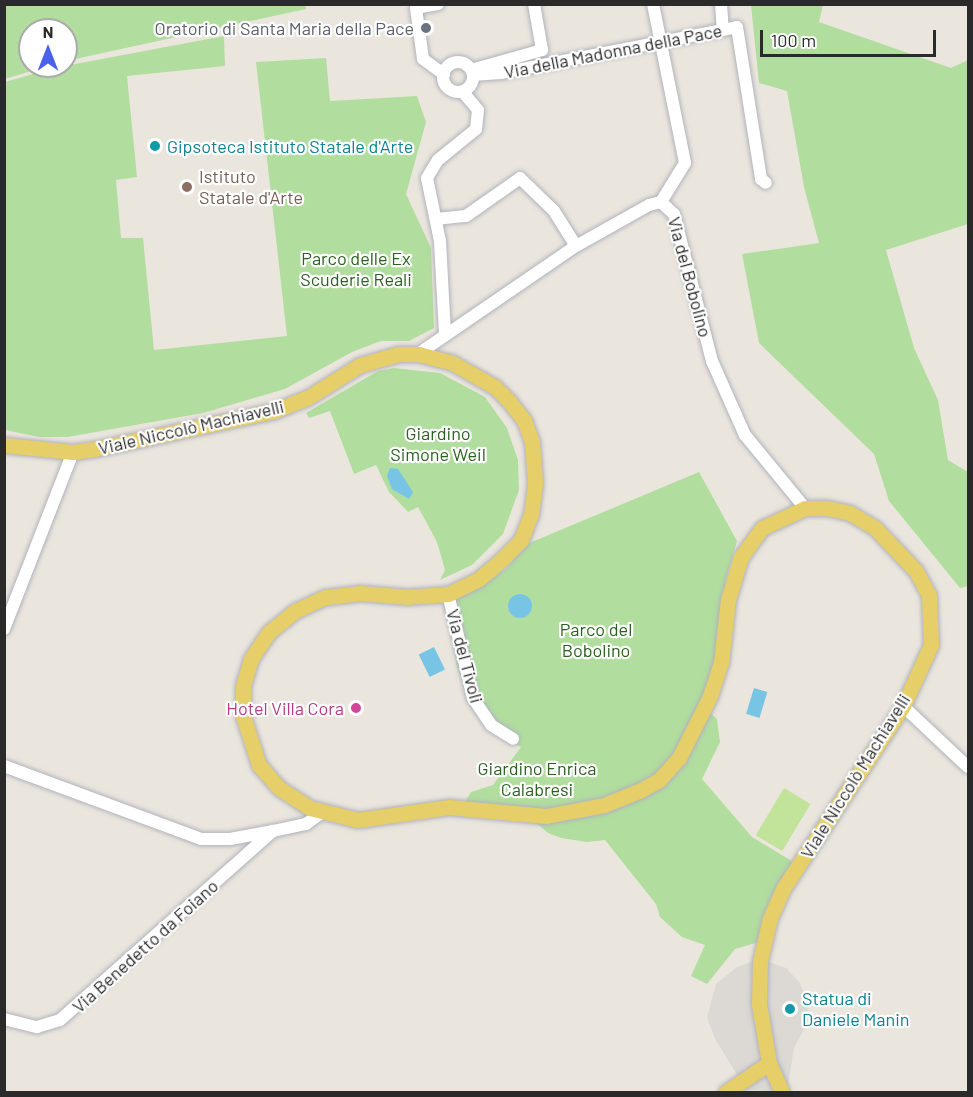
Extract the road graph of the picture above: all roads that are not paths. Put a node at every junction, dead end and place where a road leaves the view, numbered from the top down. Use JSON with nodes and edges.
{"nodes":[{"id":1,"x":438,"y":4,"type":"edge"},
{"id":2,"x":534,"y":4,"type":"edge"},
{"id":3,"x":653,"y":4,"type":"edge"},
{"id":4,"x":721,"y":4,"type":"edge"},
{"id":5,"x":723,"y":30,"type":"junction"},
{"id":6,"x":661,"y":42,"type":"junction"},
{"id":7,"x":472,"y":72,"type":"junction"},
{"id":8,"x":444,"y":74,"type":"junction"},
{"id":9,"x":463,"y":92,"type":"junction"},
{"id":10,"x":766,"y":183,"type":"dead end"},
{"id":11,"x":661,"y":202,"type":"junction"},
{"id":12,"x":436,"y":219,"type":"junction"},
{"id":13,"x":576,"y":246,"type":"junction"},
{"id":14,"x":445,"y":334,"type":"junction"},
{"id":15,"x":418,"y":354,"type":"junction"},
{"id":16,"x":4,"y":445,"type":"edge"},
{"id":17,"x":73,"y":452,"type":"junction"},
{"id":18,"x":804,"y":508,"type":"junction"},
{"id":19,"x":448,"y":594,"type":"junction"},
{"id":20,"x":4,"y":629,"type":"edge"},
{"id":21,"x":903,"y":706,"type":"junction"},
{"id":22,"x":513,"y":740,"type":"dead end"},
{"id":23,"x":4,"y":766,"type":"edge"},
{"id":24,"x":969,"y":767,"type":"edge"},
{"id":25,"x":321,"y":813,"type":"junction"},
{"id":26,"x":273,"y":831,"type":"junction"},
{"id":27,"x":4,"y":1019,"type":"edge"},
{"id":28,"x":769,"y":1063,"type":"junction"},
{"id":29,"x":726,"y":1092,"type":"edge"},
{"id":30,"x":782,"y":1092,"type":"edge"}],
"edges":[{"from":1,"to":8,"type":"street"},
{"from":2,"to":7,"type":"street","name":"Via della Madonna della Pace"},
{"from":3,"to":6,"type":"street"},
{"from":4,"to":5,"type":"street"},
{"from":5,"to":6,"type":"street","name":"Via della Madonna della Pace"},
{"from":5,"to":10,"type":"street","name":"Via della Madonna della Pace"},
{"from":6,"to":7,"type":"street","name":"Via della Madonna della Pace"},
{"from":6,"to":11,"type":"street"},
{"from":7,"to":8,"type":"street","name":"Via della Madonna della Pace"},
{"from":7,"to":9,"type":"street"},
{"from":8,"to":9,"type":"street"},
{"from":9,"to":12,"type":"street"},
{"from":11,"to":13,"type":"street","name":"Via del Bobolino"},
{"from":11,"to":18,"type":"street","name":"Via del Bobolino"},
{"from":12,"to":13,"type":"street"},
{"from":12,"to":14,"type":"street"},
{"from":13,"to":14,"type":"street","name":"Via del Bobolino"},
{"from":14,"to":15,"type":"street","name":"Via del Bobolino"},
{"from":15,"to":17,"type":"main road","name":"Viale Niccolò Machiavelli"},
{"from":15,"to":19,"type":"main road","name":"Viale Niccolò Machiavelli"},
{"from":16,"to":17,"type":"main road","name":"Viale Niccolò Machiavelli"},
{"from":17,"to":20,"type":"street"},
{"from":18,"to":21,"type":"main road","name":"Viale Niccolò Machiavelli"},
{"from":18,"to":25,"type":"main road","name":"Viale Niccolò Machiavelli"},
{"from":19,"to":22,"type":"street","name":"Via del Tivoli"},
{"from":19,"to":25,"type":"main road","name":"Viale Niccolò Machiavelli"},
{"from":21,"to":24,"type":"street"},
{"from":21,"to":28,"type":"main road","name":"Viale Niccolò Machiavelli"},
{"from":23,"to":26,"type":"street"},
{"from":25,"to":26,"type":"street"},
{"from":26,"to":27,"type":"street","name":"Via Benedetto da Foiano"},
{"from":28,"to":29,"type":"main road"},
{"from":28,"to":30,"type":"main road","name":"Viale Niccolò Machiavelli"}]}
